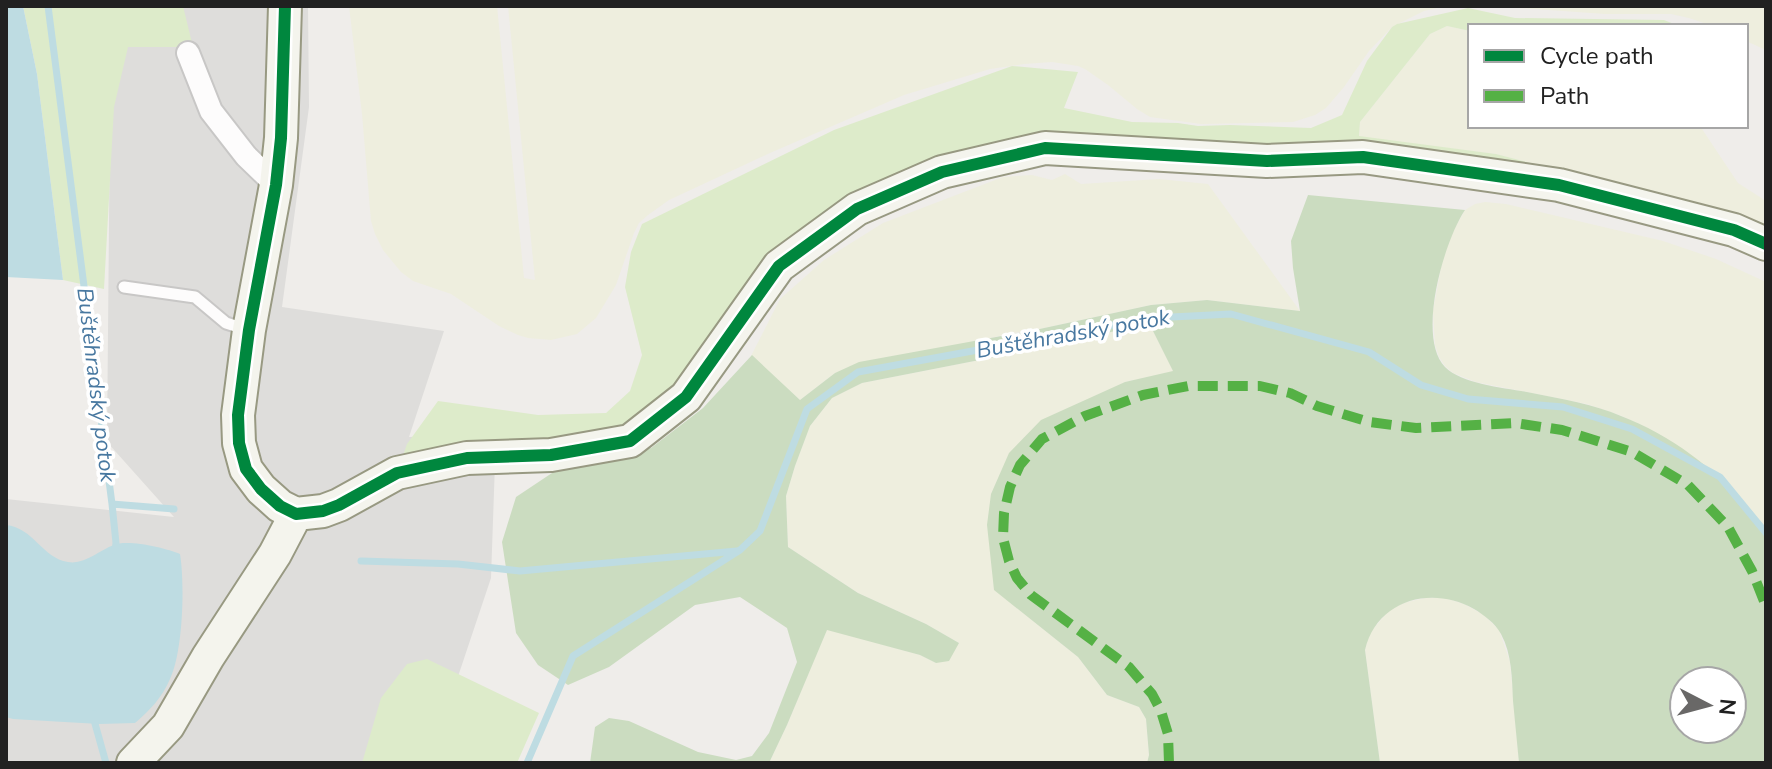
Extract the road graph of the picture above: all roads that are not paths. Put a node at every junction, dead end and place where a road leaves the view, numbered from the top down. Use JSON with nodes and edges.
{"nodes":[{"id":1,"x":285,"y":6,"type":"edge"},
{"id":2,"x":188,"y":53,"type":"dead end"},
{"id":3,"x":276,"y":185,"type":"junction"},
{"id":4,"x":1766,"y":244,"type":"edge"},
{"id":5,"x":124,"y":287,"type":"dead end"},
{"id":6,"x":249,"y":330,"type":"junction"},
{"id":7,"x":296,"y":514,"type":"junction"},
{"id":8,"x":133,"y":763,"type":"edge"}],
"edges":[{"from":1,"to":3,"type":"street"},
{"from":2,"to":3,"type":"street"},
{"from":3,"to":6,"type":"street"},
{"from":4,"to":7,"type":"street"},
{"from":5,"to":6,"type":"lane"},
{"from":6,"to":7,"type":"street"},
{"from":7,"to":8,"type":"street"}]}
